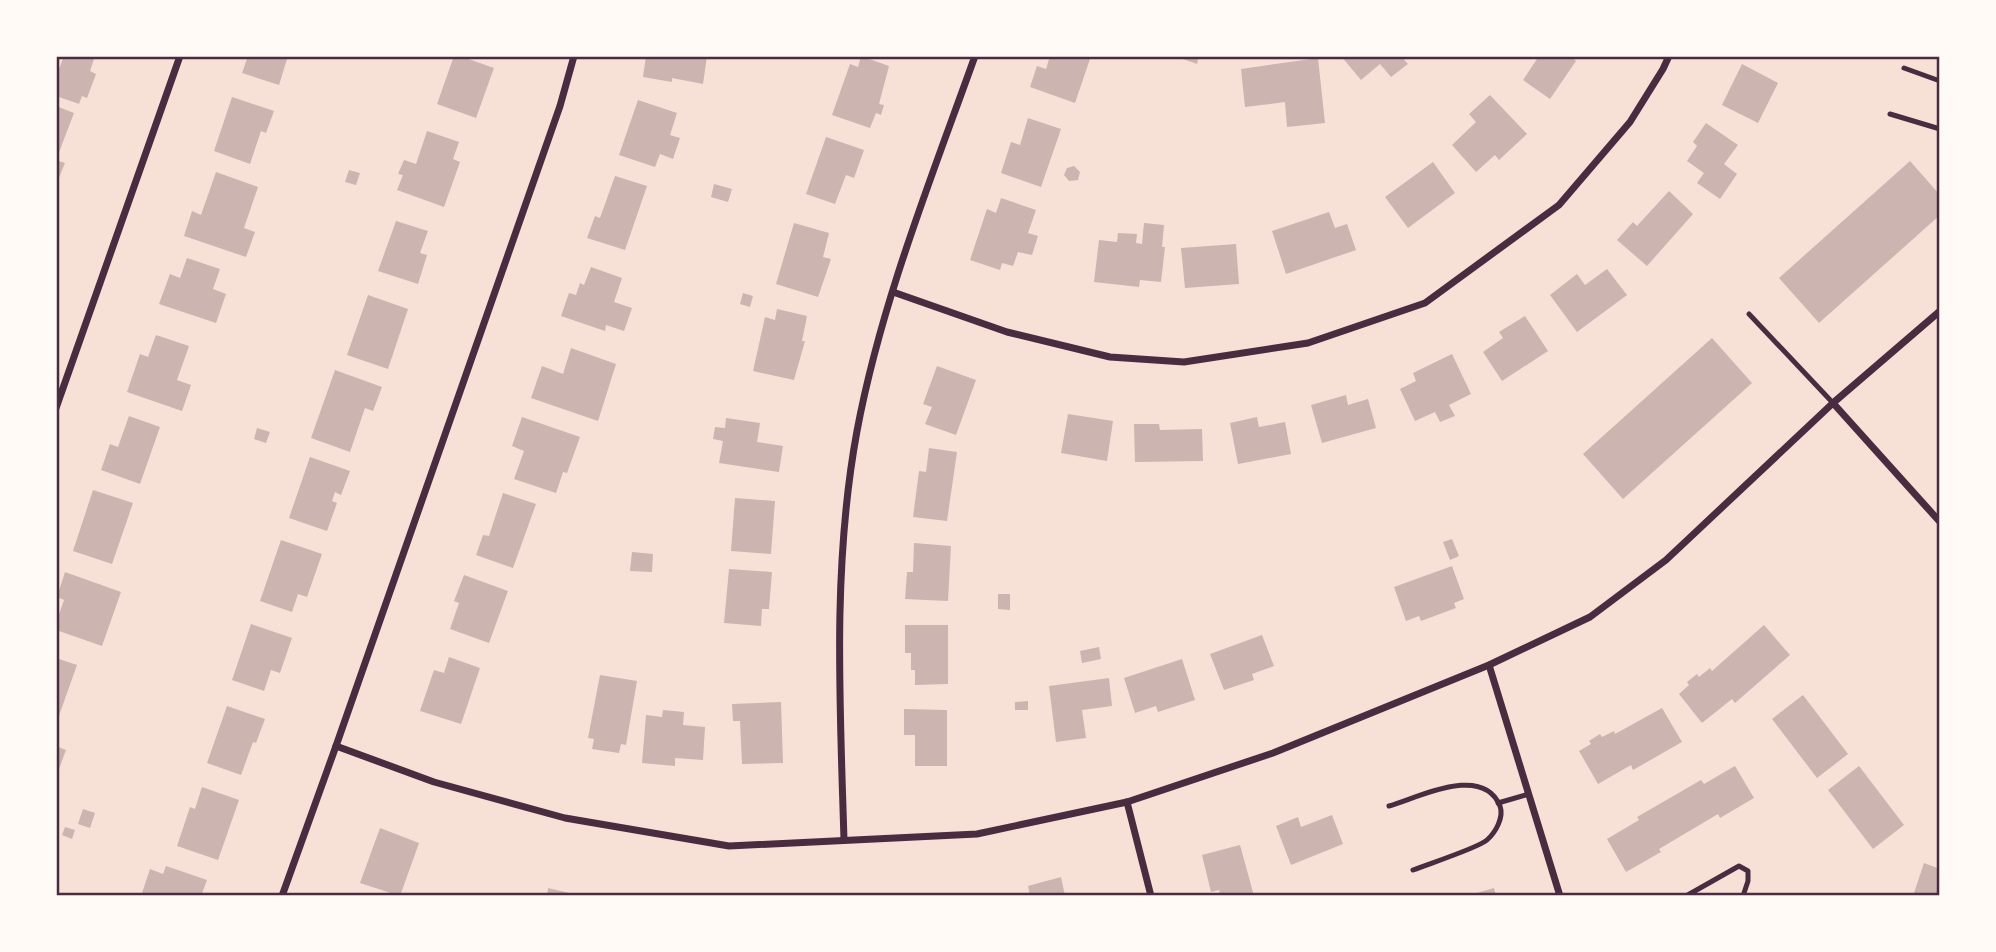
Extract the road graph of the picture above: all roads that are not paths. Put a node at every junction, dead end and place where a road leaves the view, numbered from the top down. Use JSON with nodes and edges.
{"nodes":[{"id":1,"x":180,"y":56,"type":"edge"},
{"id":2,"x":574,"y":56,"type":"edge"},
{"id":3,"x":975,"y":56,"type":"edge"},
{"id":4,"x":1669,"y":56,"type":"edge"},
{"id":5,"x":1904,"y":68,"type":"dead end"},
{"id":6,"x":1940,"y":81,"type":"edge"},
{"id":7,"x":1890,"y":114,"type":"dead end"},
{"id":8,"x":1940,"y":129,"type":"edge"},
{"id":9,"x":893,"y":292,"type":"junction"},
{"id":10,"x":1940,"y":311,"type":"edge"},
{"id":11,"x":1749,"y":314,"type":"dead end"},
{"id":12,"x":1833,"y":403,"type":"junction"},
{"id":13,"x":56,"y":408,"type":"edge"},
{"id":14,"x":1940,"y":522,"type":"edge"},
{"id":15,"x":1489,"y":665,"type":"junction"},
{"id":16,"x":337,"y":746,"type":"junction"},
{"id":17,"x":1529,"y":794,"type":"junction"},
{"id":18,"x":1128,"y":802,"type":"junction"},
{"id":19,"x":1498,"y":803,"type":"junction"},
{"id":20,"x":1389,"y":806,"type":"dead end"},
{"id":21,"x":844,"y":840,"type":"junction"},
{"id":22,"x":1413,"y":870,"type":"dead end"},
{"id":23,"x":282,"y":896,"type":"edge"},
{"id":24,"x":1151,"y":896,"type":"edge"},
{"id":25,"x":1560,"y":896,"type":"edge"},
{"id":26,"x":1686,"y":896,"type":"edge"},
{"id":27,"x":1743,"y":896,"type":"edge"}],
"edges":[{"from":1,"to":13,"type":"street"},
{"from":2,"to":16,"type":"street"},
{"from":3,"to":9,"type":"street"},
{"from":4,"to":9,"type":"street"},
{"from":5,"to":6,"type":"lane"},
{"from":7,"to":8,"type":"lane"},
{"from":9,"to":21,"type":"street"},
{"from":10,"to":12,"type":"street"},
{"from":11,"to":12,"type":"lane"},
{"from":12,"to":14,"type":"street"},
{"from":12,"to":15,"type":"street"},
{"from":15,"to":17,"type":"street"},
{"from":15,"to":18,"type":"street"},
{"from":16,"to":21,"type":"street"},
{"from":16,"to":23,"type":"street"},
{"from":17,"to":19,"type":"lane"},
{"from":17,"to":25,"type":"street"},
{"from":18,"to":21,"type":"street"},
{"from":18,"to":24,"type":"street"},
{"from":19,"to":20,"type":"lane"},
{"from":19,"to":22,"type":"lane"},
{"from":26,"to":27,"type":"lane"}]}
